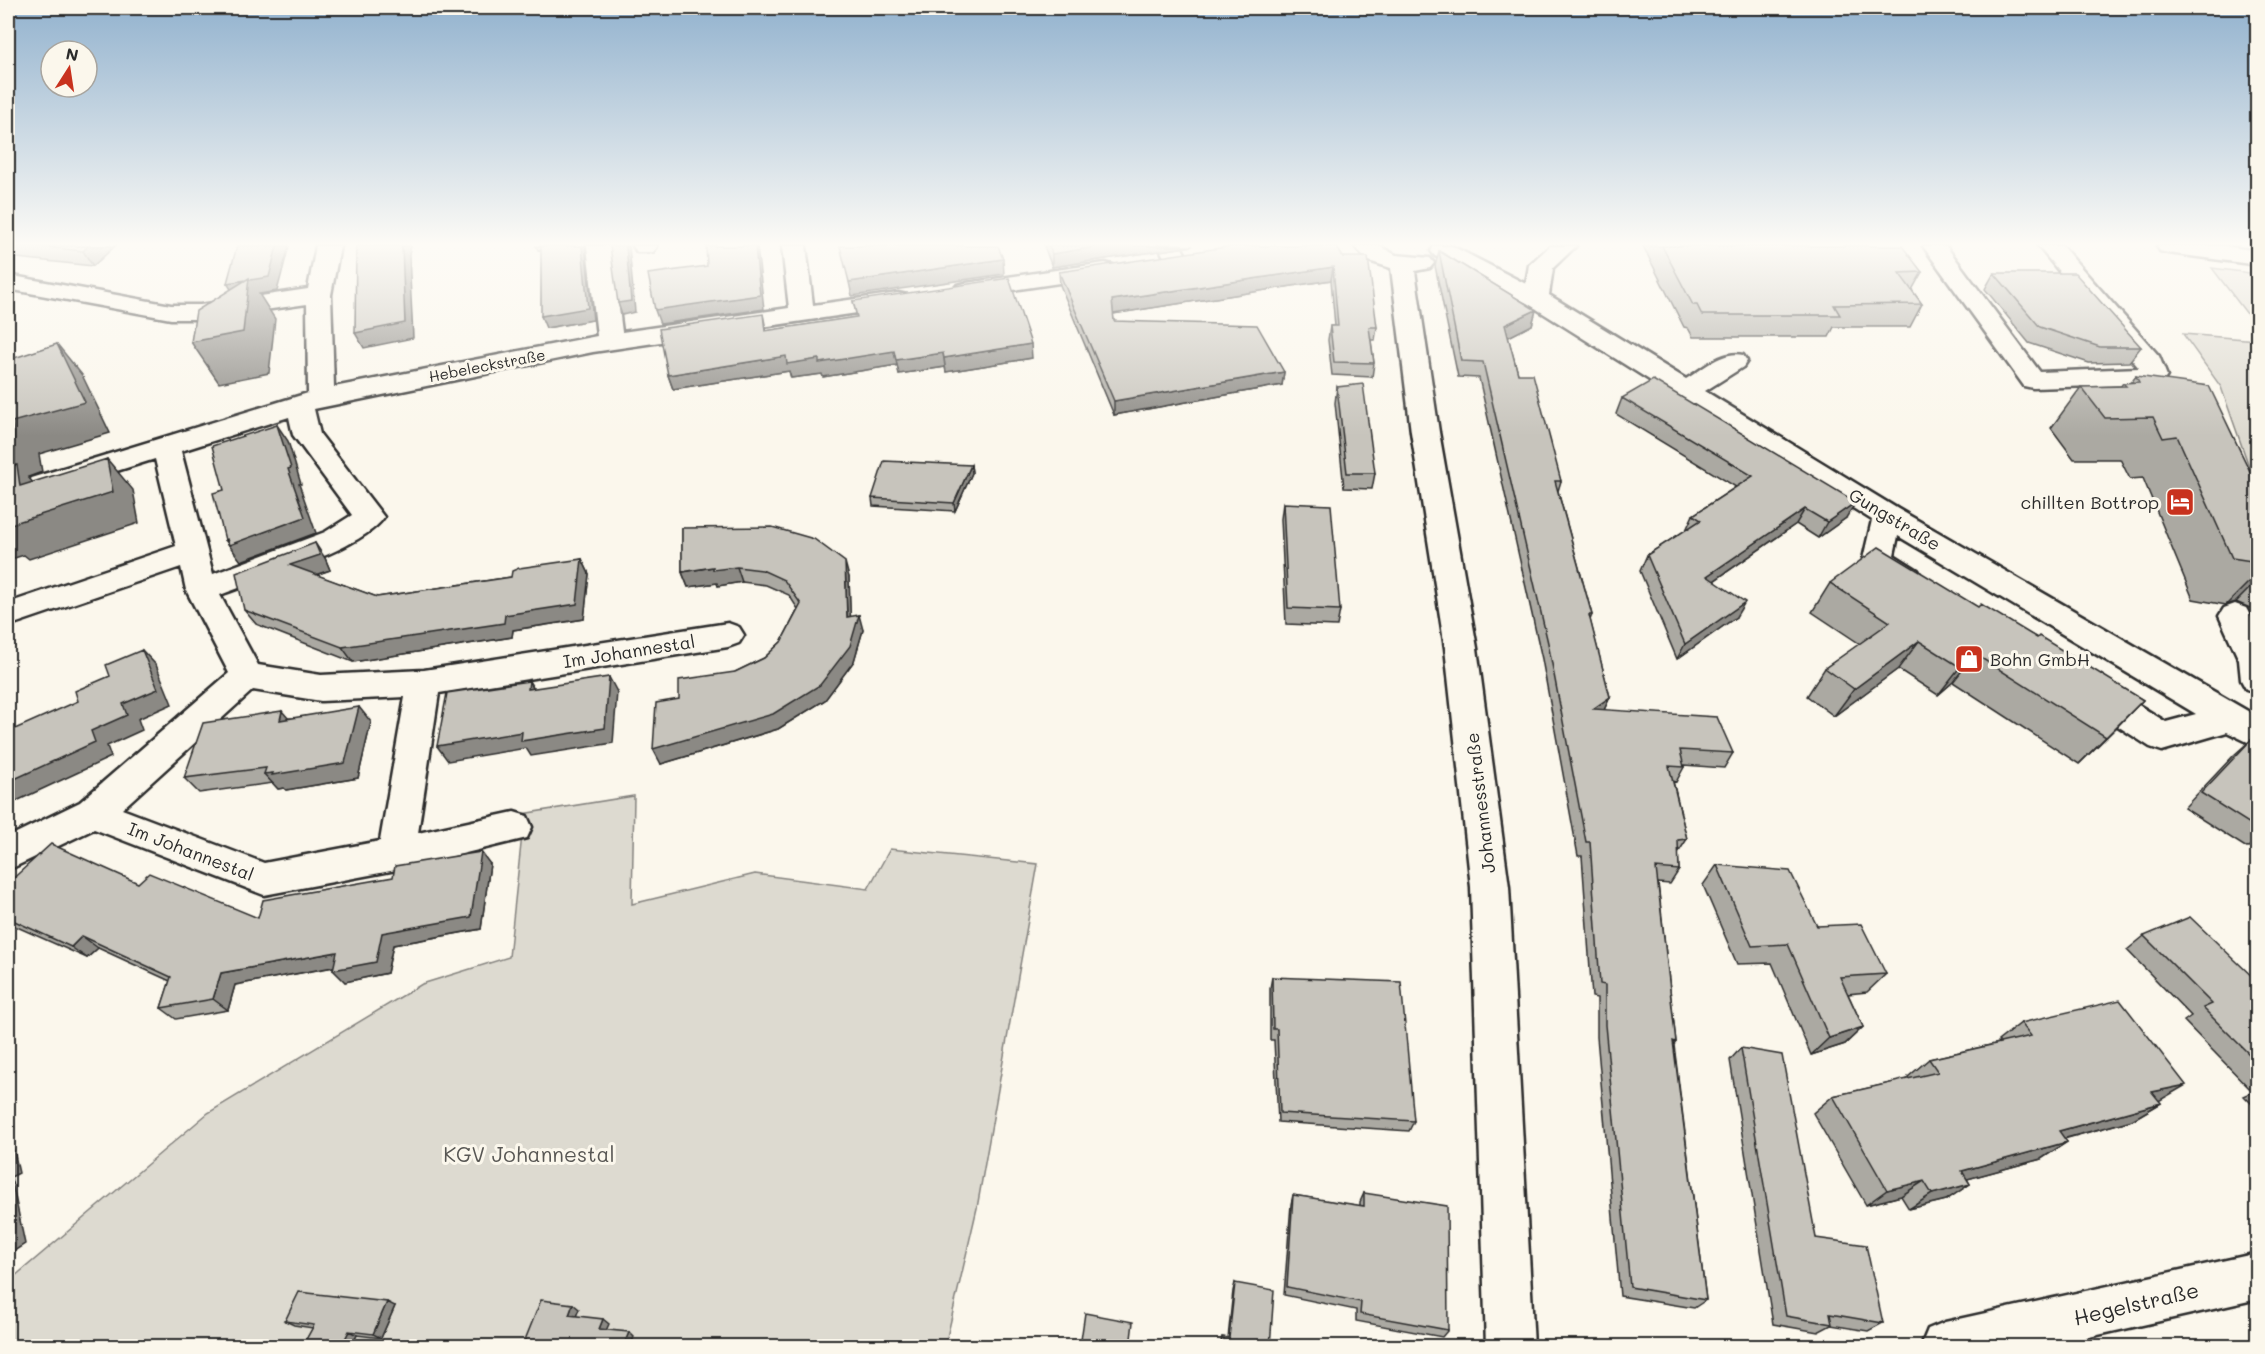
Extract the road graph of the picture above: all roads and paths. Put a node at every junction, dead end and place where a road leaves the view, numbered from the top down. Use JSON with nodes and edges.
{"nodes":[{"id":1,"x":156,"y":309,"type":"edge"},
{"id":2,"x":220,"y":309,"type":"edge"},
{"id":3,"x":318,"y":309,"type":"edge"},
{"id":4,"x":606,"y":309,"type":"edge"},
{"id":5,"x":801,"y":309,"type":"edge"},
{"id":6,"x":841,"y":309,"type":"edge"},
{"id":7,"x":1408,"y":309,"type":"edge"},
{"id":8,"x":1554,"y":309,"type":"edge"},
{"id":9,"x":1981,"y":309,"type":"edge"},
{"id":10,"x":2104,"y":309,"type":"edge"},
{"id":11,"x":802,"y":315,"type":"junction"},
{"id":12,"x":610,"y":342,"type":"junction"},
{"id":13,"x":1734,"y":361,"type":"dead end"},
{"id":14,"x":1686,"y":390,"type":"junction"},
{"id":15,"x":311,"y":402,"type":"junction"},
{"id":16,"x":166,"y":446,"type":"junction"},
{"id":17,"x":8,"y":495,"type":"edge"},
{"id":18,"x":1888,"y":516,"type":"junction"},
{"id":19,"x":192,"y":552,"type":"junction"},
{"id":20,"x":202,"y":590,"type":"junction"},
{"id":21,"x":1929,"y":591,"type":"edge"},
{"id":22,"x":8,"y":615,"type":"edge"},
{"id":23,"x":2235,"y":616,"type":"dead end"},
{"id":24,"x":728,"y":635,"type":"dead end"},
{"id":25,"x":2061,"y":674,"type":"edge"},
{"id":26,"x":247,"y":676,"type":"junction"},
{"id":27,"x":2258,"y":680,"type":"edge"},
{"id":28,"x":424,"y":683,"type":"junction"},
{"id":29,"x":2258,"y":687,"type":"edge"},
{"id":30,"x":2242,"y":725,"type":"edge"},
{"id":31,"x":93,"y":813,"type":"junction"},
{"id":32,"x":514,"y":827,"type":"dead end"},
{"id":33,"x":8,"y":854,"type":"edge"},
{"id":34,"x":396,"y":854,"type":"junction"},
{"id":35,"x":2258,"y":1276,"type":"edge"},
{"id":36,"x":1510,"y":1347,"type":"edge"},
{"id":37,"x":1945,"y":1347,"type":"edge"}],
"edges":[{"from":1,"to":2,"type":"street"},
{"from":3,"to":15,"type":"street"},
{"from":4,"to":12,"type":"street"},
{"from":5,"to":11,"type":"street"},
{"from":6,"to":11,"type":"street","name":"Hebeleckstraße"},
{"from":7,"to":36,"type":"street","name":"Johannesstraße"},
{"from":8,"to":14,"type":"street","name":"Gungstraße"},
{"from":9,"to":10,"type":"street"},
{"from":11,"to":12,"type":"street","name":"Hebeleckstraße"},
{"from":12,"to":15,"type":"street","name":"Hebeleckstraße"},
{"from":13,"to":14,"type":"street"},
{"from":14,"to":18,"type":"street","name":"Gungstraße"},
{"from":15,"to":16,"type":"street","name":"Hebeleckstraße"},
{"from":15,"to":20,"type":"street"},
{"from":16,"to":17,"type":"street","name":"Hebeleckstraße"},
{"from":16,"to":19,"type":"street"},
{"from":18,"to":21,"type":"street"},
{"from":18,"to":30,"type":"street","name":"Gungstraße"},
{"from":19,"to":20,"type":"street"},
{"from":19,"to":22,"type":"street"},
{"from":20,"to":26,"type":"street"},
{"from":23,"to":27,"type":"street"},
{"from":24,"to":28,"type":"street","name":"Im Johannestal"},
{"from":25,"to":30,"type":"street"},
{"from":26,"to":28,"type":"street","name":"Im Johannestal"},
{"from":26,"to":31,"type":"street"},
{"from":28,"to":34,"type":"street"},
{"from":29,"to":30,"type":"street"},
{"from":31,"to":33,"type":"street"},
{"from":31,"to":34,"type":"street","name":"Im Johannestal"},
{"from":32,"to":34,"type":"street","name":"Im Johannestal"},
{"from":35,"to":37,"type":"street","name":"Hegelstraße"}]}
